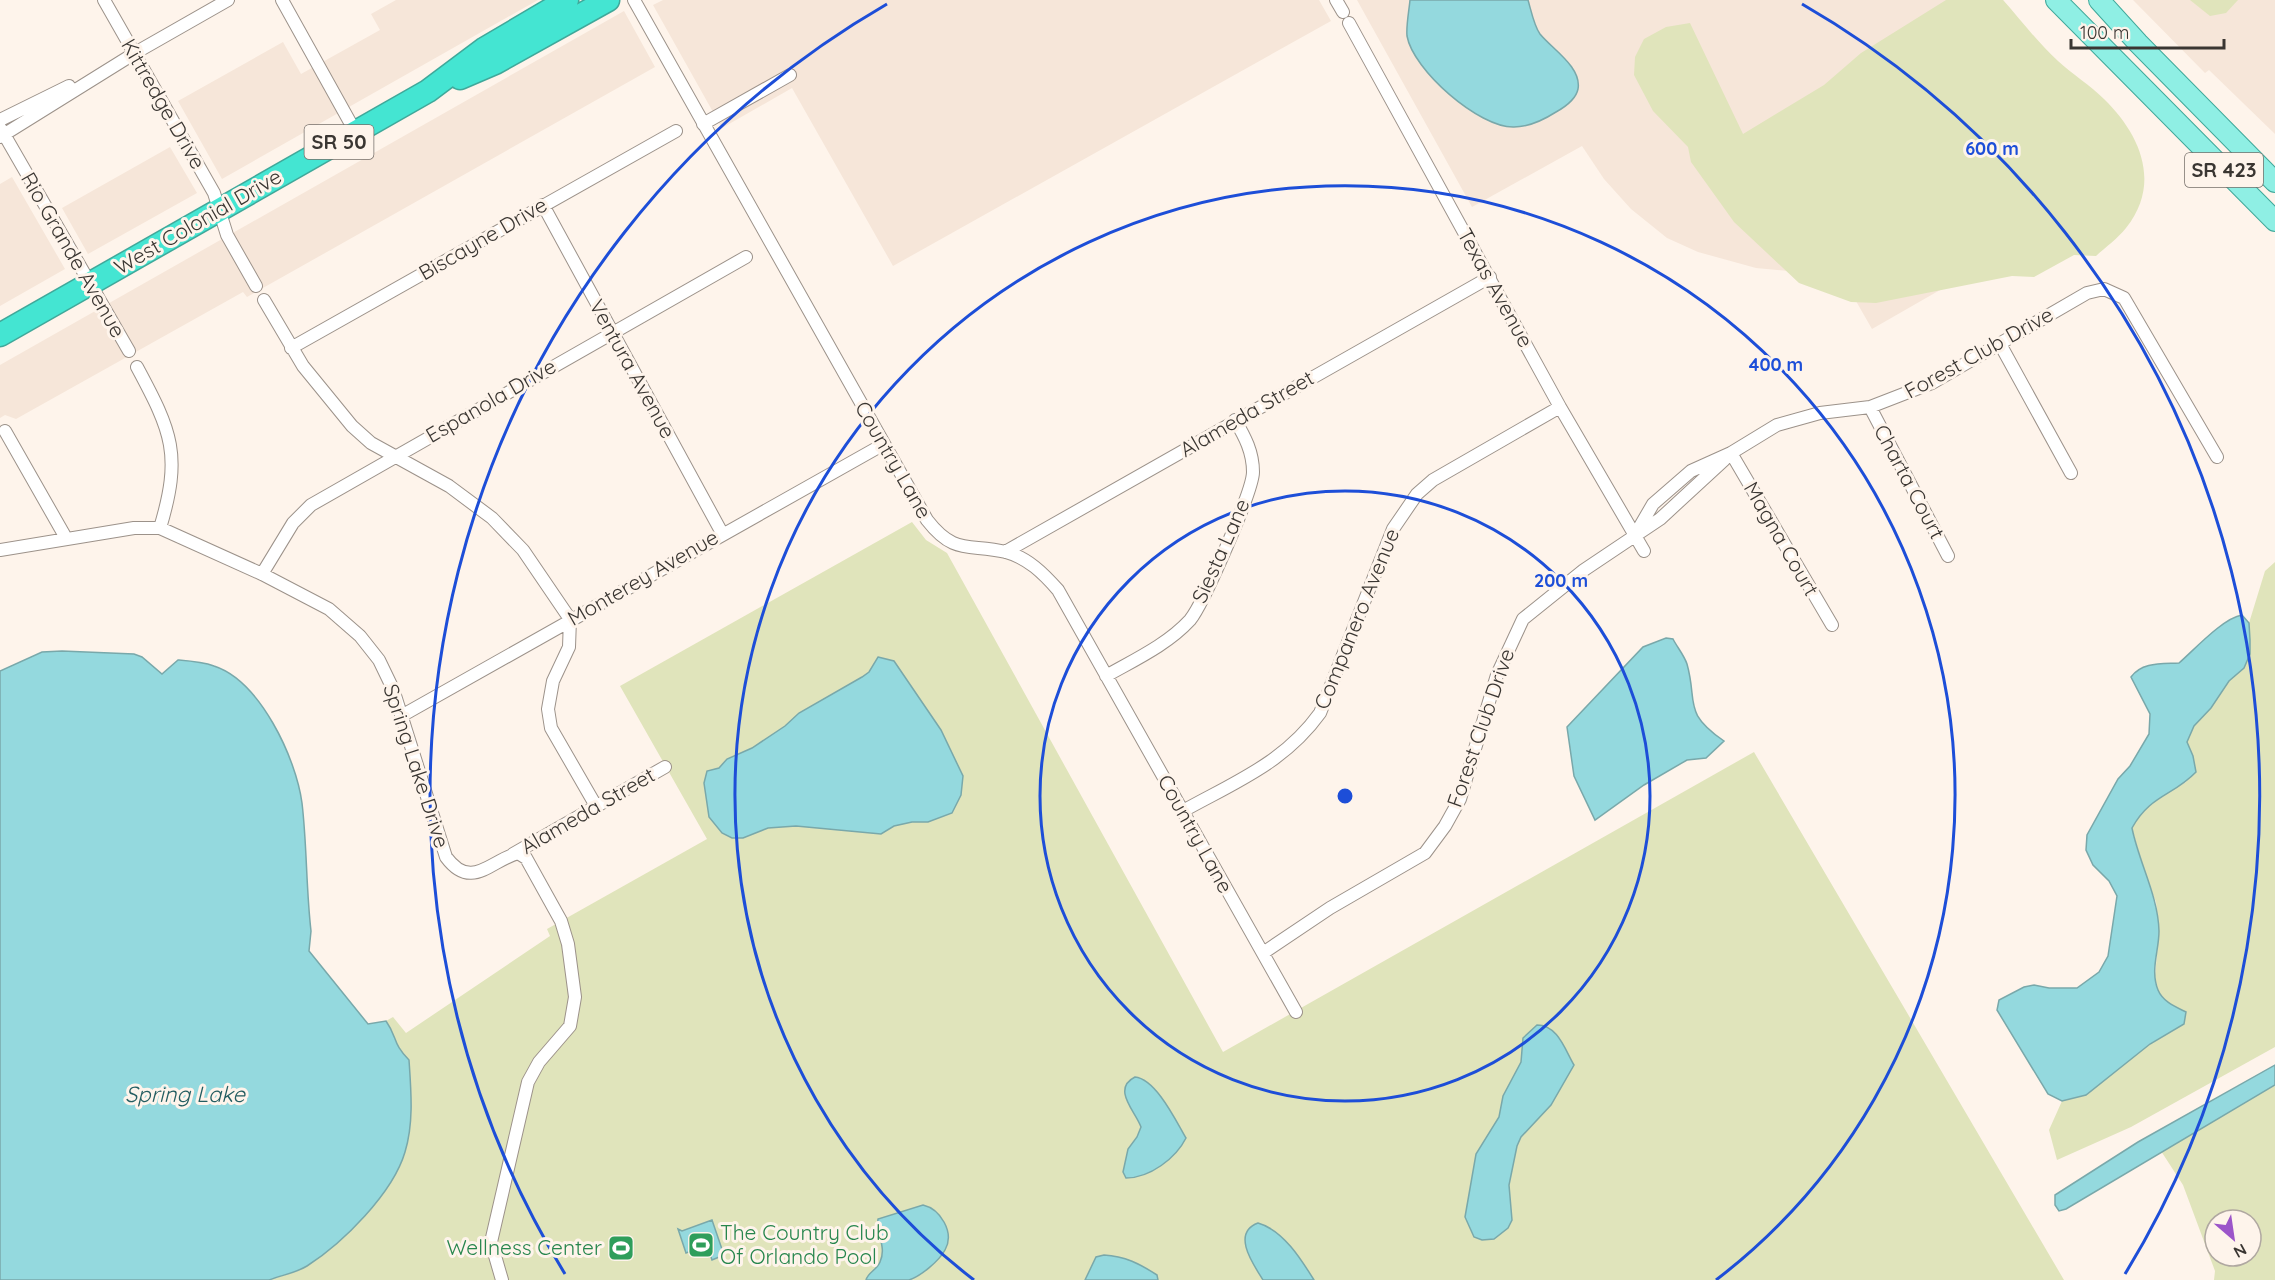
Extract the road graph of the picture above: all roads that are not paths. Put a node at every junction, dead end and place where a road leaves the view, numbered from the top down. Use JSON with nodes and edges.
{"nodes":[{"id":1,"x":104,"y":0,"type":"edge"},
{"id":2,"x":228,"y":0,"type":"edge"},
{"id":3,"x":282,"y":0,"type":"edge"},
{"id":4,"x":567,"y":0,"type":"edge"},
{"id":5,"x":608,"y":0,"type":"edge"},
{"id":6,"x":634,"y":0,"type":"edge"},
{"id":7,"x":1336,"y":0,"type":"edge"},
{"id":8,"x":2058,"y":0,"type":"edge"},
{"id":9,"x":2099,"y":0,"type":"edge"},
{"id":10,"x":135,"y":53,"type":"junction"},
{"id":11,"x":790,"y":75,"type":"dead end"},
{"id":12,"x":428,"y":91,"type":"junction"},
{"id":13,"x":2194,"y":101,"type":"junction"},
{"id":14,"x":0,"y":120,"type":"edge"},
{"id":15,"x":703,"y":124,"type":"junction"},
{"id":16,"x":676,"y":131,"type":"dead end"},
{"id":17,"x":1,"y":133,"type":"edge"},
{"id":18,"x":356,"y":133,"type":"junction"},
{"id":19,"x":2275,"y":182,"type":"edge"},
{"id":20,"x":543,"y":205,"type":"junction"},
{"id":21,"x":219,"y":210,"type":"junction"},
{"id":22,"x":2275,"y":221,"type":"edge"},
{"id":23,"x":746,"y":257,"type":"dead end"},
{"id":24,"x":1490,"y":277,"type":"junction"},
{"id":25,"x":90,"y":284,"type":"junction"},
{"id":26,"x":256,"y":286,"type":"dead end"},
{"id":27,"x":264,"y":300,"type":"dead end"},
{"id":28,"x":611,"y":332,"type":"junction"},
{"id":29,"x":0,"y":335,"type":"edge"},
{"id":30,"x":2000,"y":344,"type":"junction"},
{"id":31,"x":291,"y":348,"type":"junction"},
{"id":32,"x":129,"y":351,"type":"dead end"},
{"id":33,"x":137,"y":367,"type":"dead end"},
{"id":34,"x":1560,"y":407,"type":"junction"},
{"id":35,"x":1869,"y":407,"type":"junction"},
{"id":36,"x":1235,"y":420,"type":"junction"},
{"id":37,"x":5,"y":431,"type":"dead end"},
{"id":38,"x":884,"y":444,"type":"junction"},
{"id":39,"x":1731,"y":453,"type":"junction"},
{"id":40,"x":393,"y":457,"type":"junction"},
{"id":41,"x":2217,"y":457,"type":"dead end"},
{"id":42,"x":2071,"y":473,"type":"dead end"},
{"id":43,"x":160,"y":528,"type":"junction"},
{"id":44,"x":723,"y":533,"type":"junction"},
{"id":45,"x":1635,"y":535,"type":"junction"},
{"id":46,"x":66,"y":538,"type":"junction"},
{"id":47,"x":0,"y":550,"type":"edge"},
{"id":48,"x":1644,"y":551,"type":"dead end"},
{"id":49,"x":1005,"y":552,"type":"junction"},
{"id":50,"x":1948,"y":556,"type":"dead end"},
{"id":51,"x":262,"y":574,"type":"junction"},
{"id":52,"x":570,"y":620,"type":"junction"},
{"id":53,"x":1832,"y":625,"type":"dead end"},
{"id":54,"x":1106,"y":676,"type":"junction"},
{"id":55,"x":403,"y":715,"type":"junction"},
{"id":56,"x":665,"y":767,"type":"dead end"},
{"id":57,"x":596,"y":806,"type":"junction"},
{"id":58,"x":1183,"y":811,"type":"junction"},
{"id":59,"x":512,"y":854,"type":"junction"},
{"id":60,"x":1263,"y":953,"type":"junction"},
{"id":61,"x":1296,"y":1012,"type":"dead end"},
{"id":62,"x":502,"y":1280,"type":"edge"}],
"edges":[{"from":1,"to":10,"type":"street","name":"Kittredge Drive"},
{"from":2,"to":10,"type":"street"},
{"from":3,"to":18,"type":"street"},
{"from":4,"to":12,"type":"highway","name":"West Colonial Drive","number":"SR 50"},
{"from":5,"to":12,"type":"highway","name":"West Colonial Drive","number":"SR 50"},
{"from":6,"to":15,"type":"street","name":"Country Lane"},
{"from":7,"to":24,"type":"street","name":"Texas Avenue"},
{"from":8,"to":13,"type":"main road"},
{"from":8,"to":22,"type":"main road","number":"SR 423"},
{"from":9,"to":13,"type":"main road","number":"SR 423"},
{"from":10,"to":14,"type":"street"},
{"from":10,"to":17,"type":"street"},
{"from":10,"to":21,"type":"street","name":"Kittredge Drive"},
{"from":11,"to":15,"type":"street"},
{"from":12,"to":18,"type":"highway","name":"West Colonial Drive","number":"SR 50"},
{"from":13,"to":19,"type":"main road","number":"SR 423"},
{"from":15,"to":38,"type":"street","name":"Country Lane"},
{"from":16,"to":20,"type":"street","name":"Biscayne Drive"},
{"from":17,"to":25,"type":"street","name":"Rio Grande Avenue"},
{"from":18,"to":21,"type":"highway","name":"West Colonial Drive","number":"SR 50"},
{"from":20,"to":28,"type":"street","name":"Ventura Avenue"},
{"from":20,"to":31,"type":"street","name":"Biscayne Drive"},
{"from":21,"to":25,"type":"highway","name":"West Colonial Drive","number":"SR 50"},
{"from":21,"to":26,"type":"street","name":"Kittredge Drive"},
{"from":23,"to":28,"type":"street","name":"Espanola Drive"},
{"from":24,"to":34,"type":"street","name":"Texas Avenue"},
{"from":24,"to":36,"type":"street","name":"Alameda Street"},
{"from":25,"to":29,"type":"highway","name":"West Colonial Drive","number":"SR 50"},
{"from":25,"to":32,"type":"street","name":"Rio Grande Avenue"},
{"from":27,"to":31,"type":"street"},
{"from":28,"to":40,"type":"street","name":"Espanola Drive"},
{"from":28,"to":44,"type":"street","name":"Ventura Avenue"},
{"from":30,"to":35,"type":"street","name":"Forest Club Drive"},
{"from":30,"to":41,"type":"street","name":"Forest Club Drive"},
{"from":30,"to":42,"type":"street"},
{"from":31,"to":40,"type":"street"},
{"from":33,"to":43,"type":"street"},
{"from":34,"to":45,"type":"street","name":"Texas Avenue"},
{"from":34,"to":58,"type":"street","name":"Companero Avenue"},
{"from":35,"to":39,"type":"street","name":"Forest Club Drive"},
{"from":35,"to":50,"type":"street","name":"Charta Court"},
{"from":36,"to":49,"type":"street","name":"Alameda Street"},
{"from":36,"to":54,"type":"street","name":"Siesta Lane"},
{"from":37,"to":46,"type":"street"},
{"from":38,"to":44,"type":"street","name":"Monterey Avenue"},
{"from":38,"to":49,"type":"street","name":"Country Lane"},
{"from":39,"to":45,"type":"street","name":"Forest Club Drive"},
{"from":39,"to":53,"type":"street","name":"Magna Court"},
{"from":40,"to":51,"type":"street","name":"Espanola Drive"},
{"from":40,"to":52,"type":"street"},
{"from":43,"to":46,"type":"street","name":"Spring Lake Drive"},
{"from":43,"to":51,"type":"street","name":"Spring Lake Drive"},
{"from":44,"to":52,"type":"street","name":"Monterey Avenue"},
{"from":45,"to":48,"type":"street","name":"Texas Avenue"},
{"from":45,"to":60,"type":"street","name":"Forest Club Drive"},
{"from":46,"to":47,"type":"street","name":"Spring Lake Drive"},
{"from":49,"to":54,"type":"street","name":"Country Lane"},
{"from":51,"to":55,"type":"street","name":"Spring Lake Drive"},
{"from":52,"to":55,"type":"street","name":"Monterey Avenue"},
{"from":52,"to":57,"type":"street"},
{"from":54,"to":58,"type":"street","name":"Country Lane"},
{"from":55,"to":59,"type":"street","name":"Spring Lake Drive"},
{"from":56,"to":57,"type":"street","name":"Alameda Street"},
{"from":57,"to":59,"type":"street","name":"Alameda Street"},
{"from":58,"to":60,"type":"street","name":"Country Lane"},
{"from":59,"to":62,"type":"street"},
{"from":60,"to":61,"type":"street","name":"Country Lane"}]}
